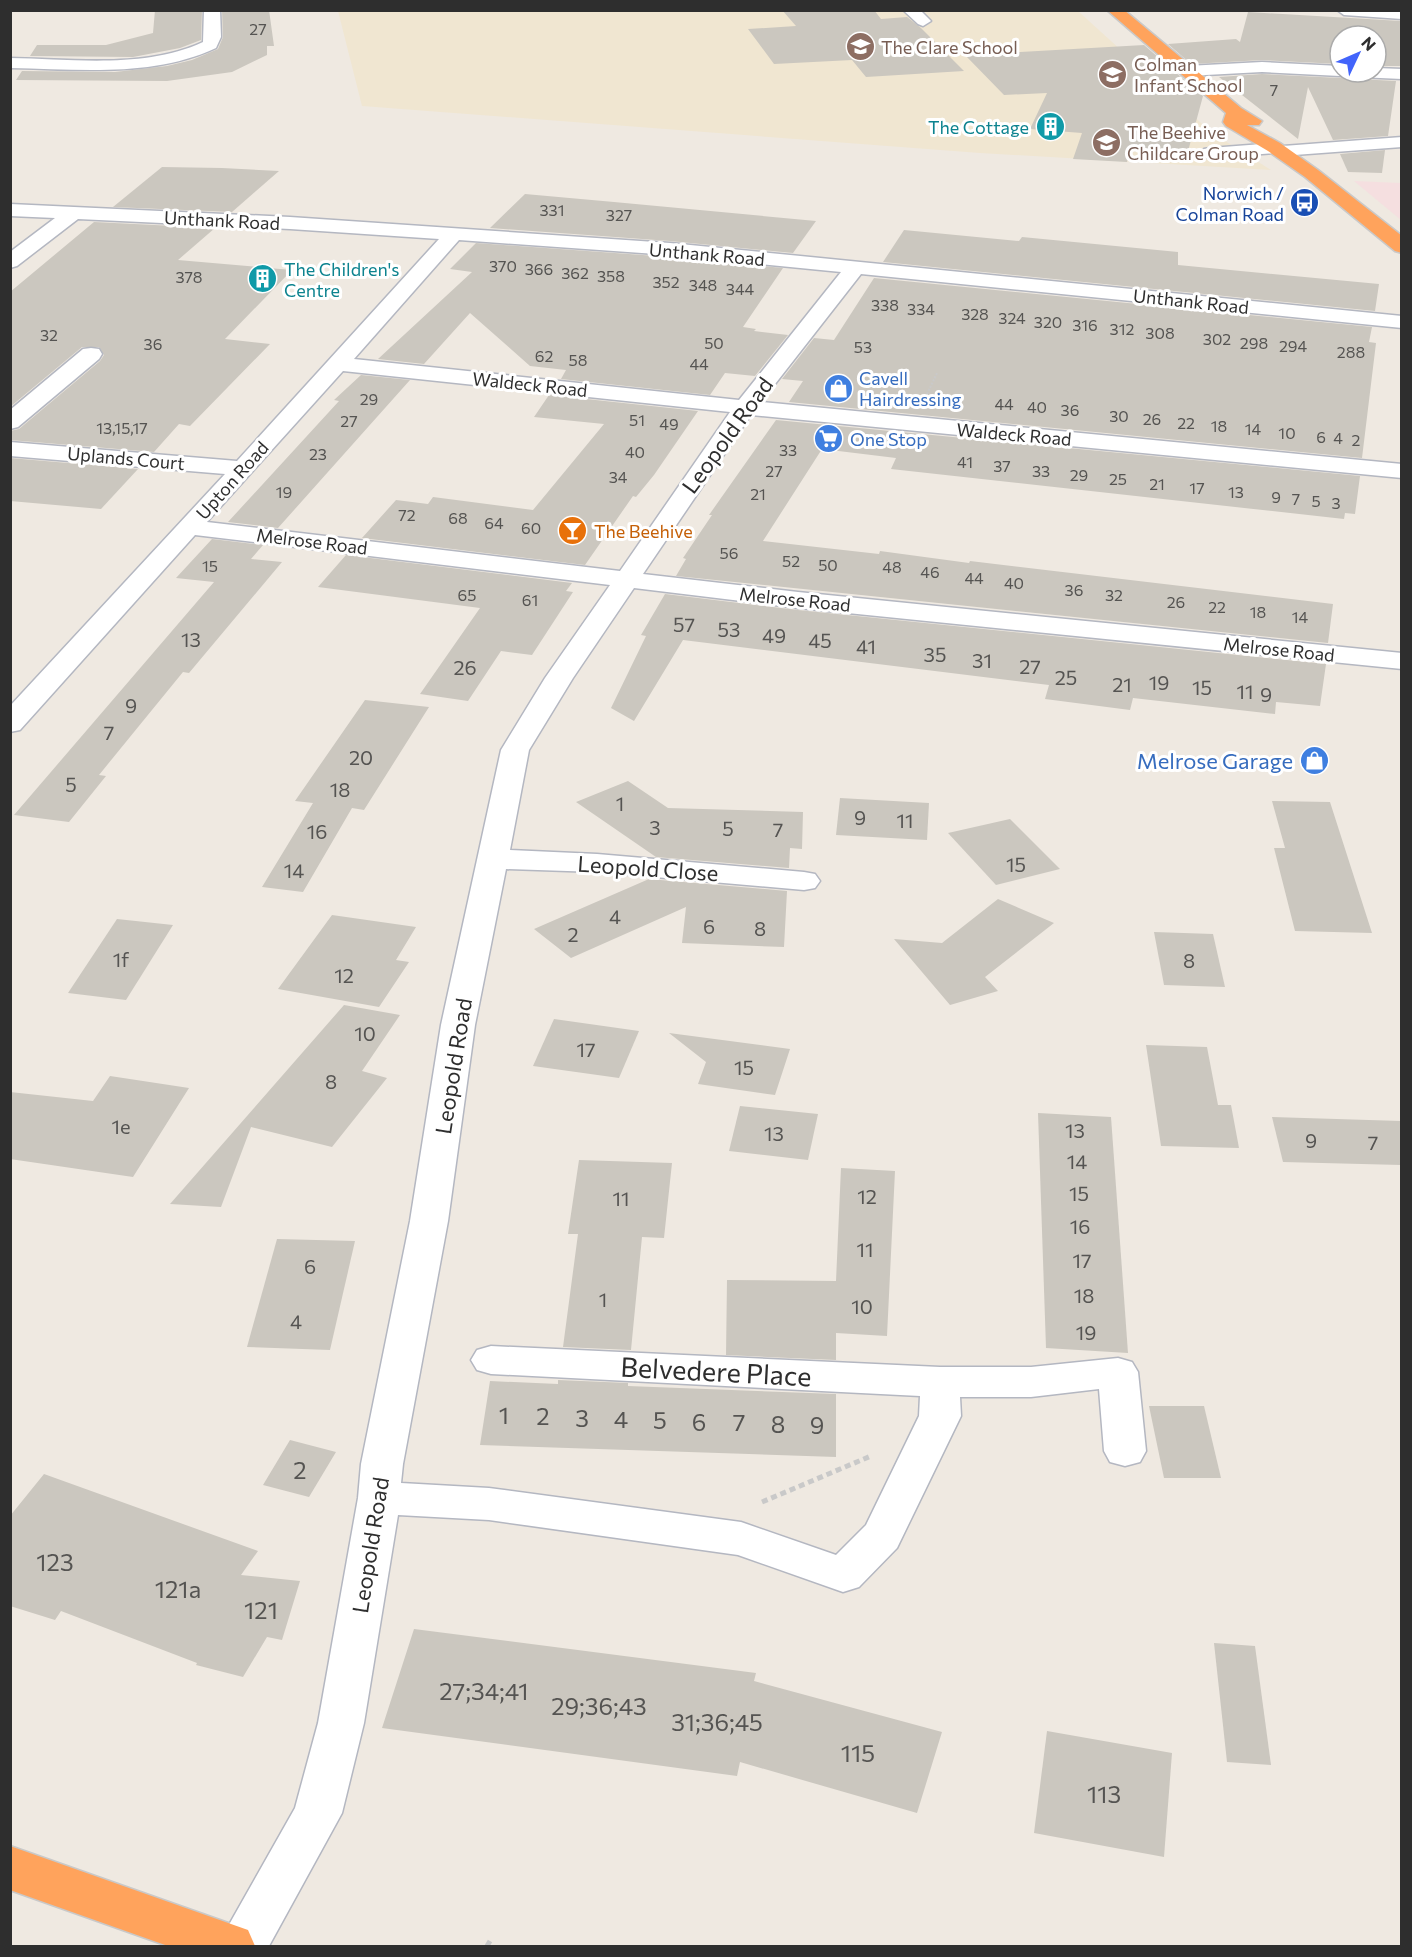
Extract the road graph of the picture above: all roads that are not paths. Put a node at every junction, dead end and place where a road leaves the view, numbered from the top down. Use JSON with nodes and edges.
{"nodes":[{"id":1,"x":212,"y":10,"type":"edge"},
{"id":2,"x":910,"y":10,"type":"edge"},
{"id":3,"x":1114,"y":10,"type":"edge"},
{"id":4,"x":1344,"y":10,"type":"edge"},
{"id":5,"x":1401,"y":14,"type":"edge"},
{"id":6,"x":923,"y":21,"type":"dead end"},
{"id":7,"x":10,"y":63,"type":"edge"},
{"id":8,"x":1328,"y":70,"type":"edge"},
{"id":9,"x":1187,"y":71,"type":"junction"},
{"id":10,"x":1401,"y":142,"type":"edge"},
{"id":11,"x":1279,"y":150,"type":"junction"},
{"id":12,"x":1210,"y":153,"type":"dead end"},
{"id":13,"x":10,"y":210,"type":"edge"},
{"id":14,"x":75,"y":212,"type":"junction"},
{"id":15,"x":453,"y":235,"type":"junction"},
{"id":16,"x":1401,"y":247,"type":"edge"},
{"id":17,"x":10,"y":262,"type":"edge"},
{"id":18,"x":855,"y":268,"type":"junction"},
{"id":19,"x":1401,"y":322,"type":"edge"},
{"id":20,"x":91,"y":354,"type":"dead end"},
{"id":21,"x":340,"y":364,"type":"junction"},
{"id":22,"x":745,"y":407,"type":"junction"},
{"id":23,"x":10,"y":422,"type":"edge"},
{"id":24,"x":10,"y":449,"type":"edge"},
{"id":25,"x":242,"y":468,"type":"junction"},
{"id":26,"x":1401,"y":471,"type":"edge"},
{"id":27,"x":190,"y":527,"type":"junction"},
{"id":28,"x":626,"y":579,"type":"junction"},
{"id":29,"x":1401,"y":661,"type":"edge"},
{"id":30,"x":11,"y":724,"type":"edge"},
{"id":31,"x":491,"y":860,"type":"junction"},
{"id":32,"x":804,"y":881,"type":"dead end"},
{"id":33,"x":491,"y":1360,"type":"dead end"},
{"id":34,"x":940,"y":1382,"type":"junction"},
{"id":35,"x":1125,"y":1451,"type":"dead end"},
{"id":36,"x":379,"y":1498,"type":"junction"},
{"id":37,"x":10,"y":1868,"type":"edge"},
{"id":38,"x":230,"y":1947,"type":"edge"},
{"id":39,"x":242,"y":1947,"type":"edge"}],
"edges":[{"from":1,"to":7,"type":"street"},
{"from":2,"to":6,"type":"street"},
{"from":3,"to":9,"type":"highway"},
{"from":4,"to":5,"type":"street"},
{"from":8,"to":9,"type":"street"},
{"from":9,"to":11,"type":"highway"},
{"from":10,"to":11,"type":"street"},
{"from":11,"to":12,"type":"street"},
{"from":11,"to":16,"type":"highway"},
{"from":13,"to":14,"type":"street","name":"Unthank Road"},
{"from":14,"to":15,"type":"street","name":"Unthank Road"},
{"from":14,"to":17,"type":"street"},
{"from":15,"to":18,"type":"street","name":"Unthank Road"},
{"from":15,"to":21,"type":"street","name":"Upton Road"},
{"from":18,"to":19,"type":"street","name":"Unthank Road"},
{"from":18,"to":22,"type":"street","name":"Leopold Road"},
{"from":20,"to":23,"type":"street"},
{"from":21,"to":22,"type":"street","name":"Waldeck Road"},
{"from":21,"to":25,"type":"street","name":"Upton Road"},
{"from":22,"to":26,"type":"street","name":"Waldeck Road"},
{"from":22,"to":28,"type":"street","name":"Leopold Road"},
{"from":24,"to":25,"type":"street","name":"Uplands Court"},
{"from":25,"to":27,"type":"street","name":"Upton Road"},
{"from":27,"to":28,"type":"street","name":"Melrose Road"},
{"from":27,"to":30,"type":"street","name":"Upton Road"},
{"from":28,"to":29,"type":"street","name":"Melrose Road"},
{"from":28,"to":31,"type":"street","name":"Leopold Road"},
{"from":31,"to":32,"type":"street","name":"Leopold Close"},
{"from":31,"to":36,"type":"street","name":"Leopold Road"},
{"from":33,"to":34,"type":"street","name":"Belvedere Place"},
{"from":34,"to":35,"type":"street","name":"Belvedere Place"},
{"from":34,"to":36,"type":"street"},
{"from":36,"to":39,"type":"street","name":"Leopold Road"},
{"from":37,"to":38,"type":"highway"}]}
